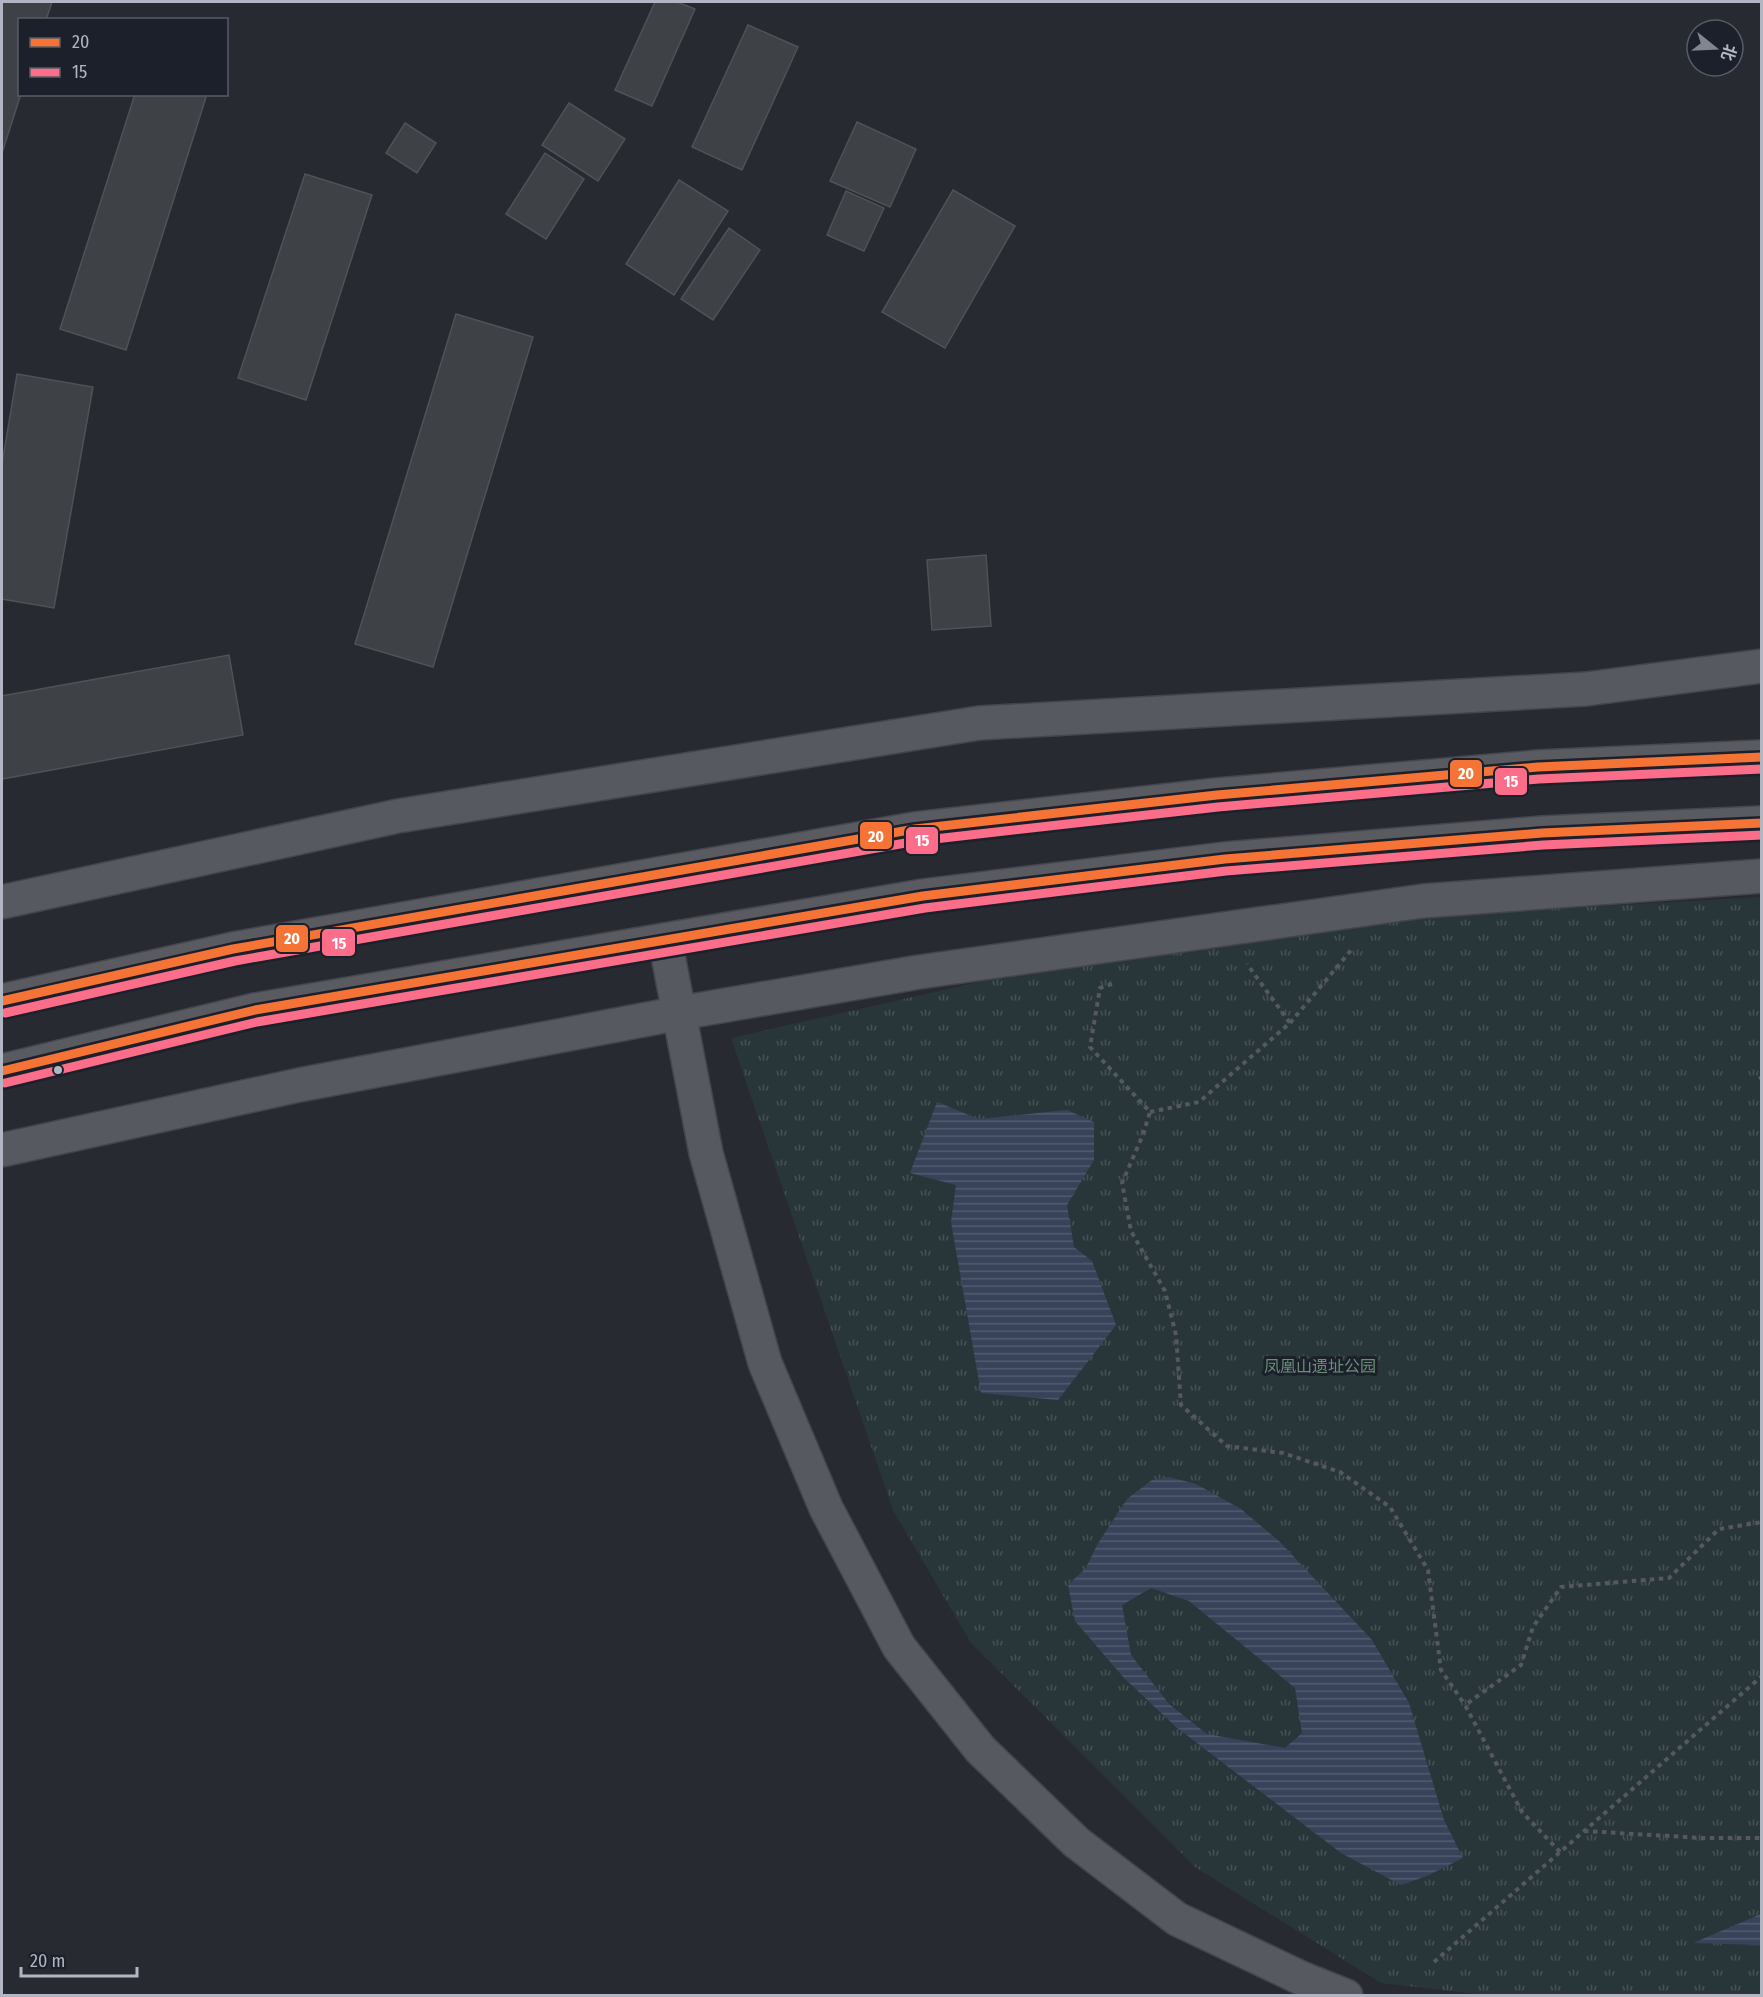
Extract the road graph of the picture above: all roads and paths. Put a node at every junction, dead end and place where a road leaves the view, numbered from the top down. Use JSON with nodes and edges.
{"nodes":[{"id":1,"x":1761,"y":666,"type":"edge"},
{"id":2,"x":1761,"y":757,"type":"edge"},
{"id":3,"x":1761,"y":823,"type":"edge"},
{"id":4,"x":1761,"y":876,"type":"edge"},
{"id":5,"x":2,"y":902,"type":"edge"},
{"id":6,"x":1389,"y":905,"type":"junction"},
{"id":7,"x":665,"y":940,"type":"junction"},
{"id":8,"x":1243,"y":959,"type":"dead end"},
{"id":9,"x":1122,"y":980,"type":"dead end"},
{"id":10,"x":2,"y":1001,"type":"edge"},
{"id":11,"x":680,"y":1013,"type":"junction"},
{"id":12,"x":1290,"y":1023,"type":"junction"},
{"id":13,"x":2,"y":1071,"type":"edge"},
{"id":14,"x":1150,"y":1112,"type":"junction"},
{"id":15,"x":2,"y":1150,"type":"edge"},
{"id":16,"x":1761,"y":1521,"type":"edge"},
{"id":17,"x":1761,"y":1676,"type":"edge"},
{"id":18,"x":1465,"y":1705,"type":"junction"},
{"id":19,"x":1584,"y":1831,"type":"junction"},
{"id":20,"x":1761,"y":1838,"type":"edge"},
{"id":21,"x":1560,"y":1852,"type":"junction"},
{"id":22,"x":1434,"y":1962,"type":"dead end"},
{"id":23,"x":1346,"y":1995,"type":"edge"}],
"edges":[{"from":1,"to":5,"type":"street"},
{"from":2,"to":10,"type":"main road"},
{"from":3,"to":7,"type":"main road"},
{"from":4,"to":6,"type":"street"},
{"from":6,"to":11,"type":"street"},
{"from":6,"to":12,"type":"path"},
{"from":7,"to":11,"type":"street"},
{"from":7,"to":13,"type":"main road"},
{"from":8,"to":12,"type":"path"},
{"from":9,"to":14,"type":"path"},
{"from":11,"to":15,"type":"street"},
{"from":11,"to":23,"type":"street"},
{"from":12,"to":14,"type":"path"},
{"from":14,"to":18,"type":"path"},
{"from":16,"to":18,"type":"path"},
{"from":17,"to":19,"type":"path"},
{"from":18,"to":21,"type":"path"},
{"from":19,"to":20,"type":"path"},
{"from":19,"to":21,"type":"path"},
{"from":21,"to":22,"type":"path"}]}
